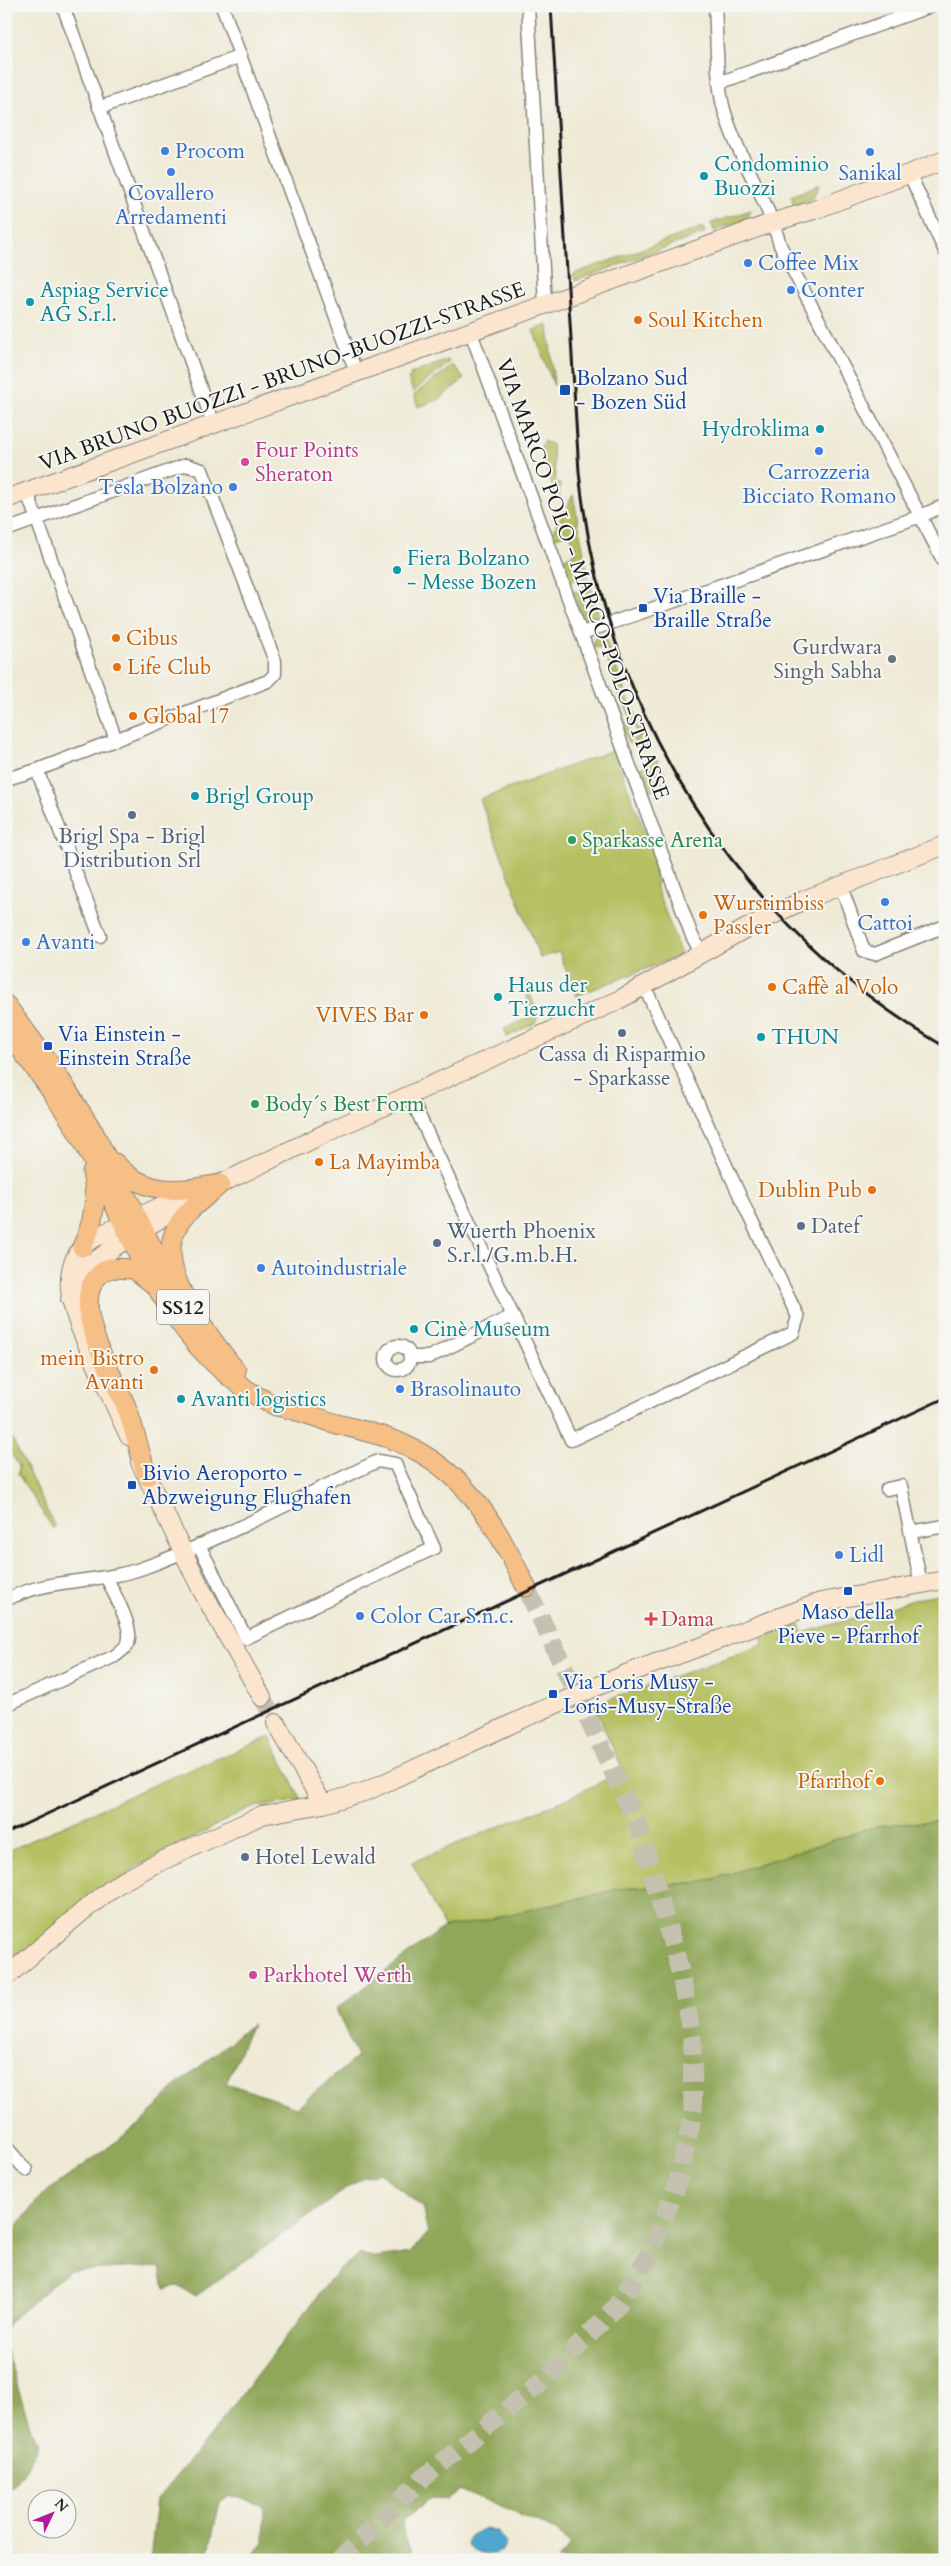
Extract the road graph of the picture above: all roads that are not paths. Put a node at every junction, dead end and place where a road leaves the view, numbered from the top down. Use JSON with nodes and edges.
{"nodes":[{"id":1,"x":63,"y":6,"type":"edge"},
{"id":2,"x":222,"y":6,"type":"edge"},
{"id":3,"x":528,"y":6,"type":"edge"},
{"id":4,"x":715,"y":6,"type":"edge"},
{"id":5,"x":931,"y":6,"type":"edge"},
{"id":6,"x":241,"y":56,"type":"junction"},
{"id":7,"x":720,"y":83,"type":"junction"},
{"id":8,"x":99,"y":108,"type":"junction"},
{"id":9,"x":945,"y":160,"type":"edge"},
{"id":10,"x":909,"y":173,"type":"junction"},
{"id":11,"x":774,"y":222,"type":"junction"},
{"id":12,"x":945,"y":251,"type":"edge"},
{"id":13,"x":545,"y":304,"type":"junction"},
{"id":14,"x":470,"y":330,"type":"junction"},
{"id":15,"x":356,"y":372,"type":"junction"},
{"id":16,"x":213,"y":423,"type":"junction"},
{"id":17,"x":26,"y":492,"type":"junction"},
{"id":18,"x":6,"y":500,"type":"edge"},
{"id":19,"x":945,"y":505,"type":"edge"},
{"id":20,"x":921,"y":516,"type":"junction"},
{"id":21,"x":36,"y":519,"type":"junction"},
{"id":22,"x":6,"y":530,"type":"edge"},
{"id":23,"x":945,"y":564,"type":"edge"},
{"id":24,"x":582,"y":633,"type":"junction"},
{"id":25,"x":116,"y":740,"type":"junction"},
{"id":26,"x":37,"y":770,"type":"junction"},
{"id":27,"x":6,"y":779,"type":"edge"},
{"id":28,"x":945,"y":845,"type":"edge"},
{"id":29,"x":841,"y":886,"type":"junction"},
{"id":30,"x":945,"y":926,"type":"edge"},
{"id":31,"x":100,"y":936,"type":"dead end"},
{"id":32,"x":702,"y":954,"type":"junction"},
{"id":33,"x":644,"y":985,"type":"junction"},
{"id":34,"x":6,"y":1004,"type":"edge"},
{"id":35,"x":6,"y":1029,"type":"edge"},
{"id":36,"x":410,"y":1096,"type":"junction"},
{"id":37,"x":94,"y":1147,"type":"junction"},
{"id":38,"x":220,"y":1184,"type":"junction"},
{"id":39,"x":135,"y":1225,"type":"junction"},
{"id":40,"x":82,"y":1247,"type":"junction"},
{"id":41,"x":70,"y":1299,"type":"junction"},
{"id":42,"x":512,"y":1316,"type":"junction"},
{"id":43,"x":178,"y":1320,"type":"junction"},
{"id":44,"x":410,"y":1357,"type":"dead end"},
{"id":45,"x":238,"y":1374,"type":"junction"},
{"id":46,"x":288,"y":1407,"type":"junction"},
{"id":47,"x":147,"y":1476,"type":"junction"},
{"id":48,"x":887,"y":1489,"type":"dead end"},
{"id":49,"x":945,"y":1526,"type":"edge"},
{"id":50,"x":911,"y":1532,"type":"junction"},
{"id":51,"x":191,"y":1549,"type":"junction"},
{"id":52,"x":107,"y":1578,"type":"junction"},
{"id":53,"x":945,"y":1580,"type":"edge"},
{"id":54,"x":921,"y":1584,"type":"junction"},
{"id":55,"x":526,"y":1587,"type":"tunnel mouth"},
{"id":56,"x":6,"y":1600,"type":"edge"},
{"id":57,"x":262,"y":1697,"type":"tunnel mouth"},
{"id":58,"x":6,"y":1705,"type":"edge"},
{"id":59,"x":276,"y":1723,"type":"tunnel mouth"},
{"id":60,"x":323,"y":1804,"type":"junction"},
{"id":61,"x":6,"y":1977,"type":"edge"},
{"id":62,"x":6,"y":2147,"type":"edge"},
{"id":63,"x":26,"y":2170,"type":"dead end"}],
"edges":[{"from":1,"to":8,"type":"street"},
{"from":2,"to":6,"type":"street"},
{"from":3,"to":13,"type":"street","name":"VIA BRUNO BUOZZI - BRUNO-BUOZZI-STRASSE"},
{"from":4,"to":7,"type":"street"},
{"from":5,"to":7,"type":"street"},
{"from":6,"to":8,"type":"street"},
{"from":6,"to":15,"type":"street"},
{"from":7,"to":11,"type":"street"},
{"from":8,"to":16,"type":"street"},
{"from":9,"to":10,"type":"main road","name":"VIA BRUNO BUOZZI - BRUNO-BUOZZI-STRASSE"},
{"from":10,"to":11,"type":"main road","name":"VIA BRUNO BUOZZI - BRUNO-BUOZZI-STRASSE"},
{"from":10,"to":12,"type":"street"},
{"from":11,"to":13,"type":"main road","name":"VIA BRUNO BUOZZI - BRUNO-BUOZZI-STRASSE"},
{"from":11,"to":20,"type":"street"},
{"from":13,"to":14,"type":"main road","name":"VIA BRUNO BUOZZI - BRUNO-BUOZZI-STRASSE"},
{"from":14,"to":15,"type":"main road","name":"VIA BRUNO BUOZZI - BRUNO-BUOZZI-STRASSE"},
{"from":14,"to":24,"type":"street","name":"VIA MARCO POLO - MARCO-POLO-STRASSE"},
{"from":15,"to":16,"type":"main road","name":"VIA BRUNO BUOZZI - BRUNO-BUOZZI-STRASSE"},
{"from":16,"to":17,"type":"main road","name":"VIA BRUNO BUOZZI - BRUNO-BUOZZI-STRASSE"},
{"from":17,"to":18,"type":"main road","name":"VIA BRUNO BUOZZI - BRUNO-BUOZZI-STRASSE"},
{"from":17,"to":21,"type":"street"},
{"from":19,"to":20,"type":"street"},
{"from":20,"to":23,"type":"street"},
{"from":20,"to":24,"type":"street"},
{"from":21,"to":22,"type":"street"},
{"from":21,"to":25,"type":"street"},
{"from":21,"to":25,"type":"street"},
{"from":24,"to":32,"type":"street","name":"VIA MARCO POLO - MARCO-POLO-STRASSE"},
{"from":25,"to":26,"type":"street"},
{"from":26,"to":27,"type":"street"},
{"from":26,"to":31,"type":"street"},
{"from":28,"to":29,"type":"main road"},
{"from":29,"to":30,"type":"street"},
{"from":29,"to":32,"type":"main road"},
{"from":32,"to":33,"type":"main road"},
{"from":33,"to":36,"type":"main road"},
{"from":33,"to":42,"type":"street"},
{"from":34,"to":37,"type":"main road"},
{"from":35,"to":37,"type":"main road"},
{"from":36,"to":38,"type":"main road"},
{"from":36,"to":42,"type":"street"},
{"from":37,"to":38,"type":"main road"},
{"from":37,"to":39,"type":"main road"},
{"from":37,"to":40,"type":"main road"},
{"from":38,"to":39,"type":"main road"},
{"from":38,"to":45,"type":"main road"},
{"from":39,"to":40,"type":"main road"},
{"from":39,"to":41,"type":"main road"},
{"from":39,"to":43,"type":"main road"},
{"from":39,"to":45,"type":"main road","number":"SS12"},
{"from":40,"to":41,"type":"main road"},
{"from":41,"to":47,"type":"main road"},
{"from":42,"to":44,"type":"street"},
{"from":43,"to":46,"type":"main road","number":"SS12"},
{"from":43,"to":47,"type":"main road"},
{"from":45,"to":46,"type":"main road","number":"SS12"},
{"from":46,"to":55,"type":"main road","number":"SS12"},
{"from":47,"to":51,"type":"main road"},
{"from":48,"to":50,"type":"street"},
{"from":49,"to":50,"type":"street"},
{"from":50,"to":54,"type":"street"},
{"from":51,"to":51,"type":"street"},
{"from":51,"to":52,"type":"street"},
{"from":51,"to":57,"type":"main road"},
{"from":52,"to":56,"type":"street"},
{"from":52,"to":58,"type":"street"},
{"from":53,"to":54,"type":"main road"},
{"from":54,"to":60,"type":"main road"},
{"from":59,"to":60,"type":"main road"},
{"from":60,"to":61,"type":"main road"},
{"from":62,"to":63,"type":"street"}]}
